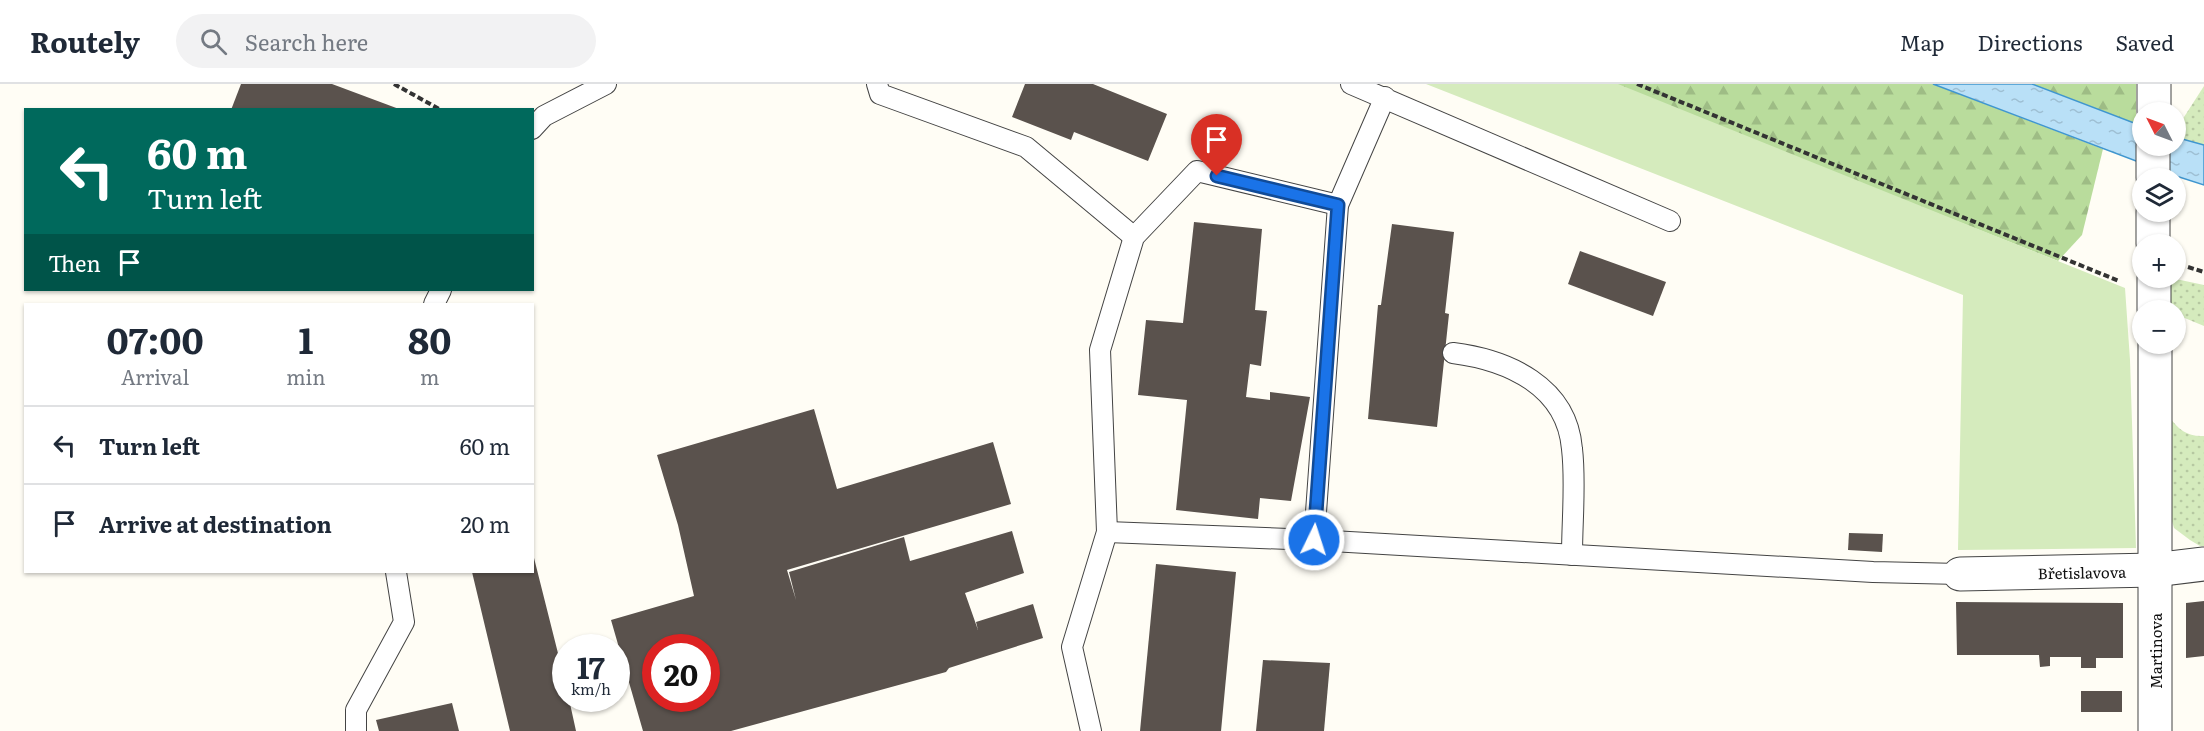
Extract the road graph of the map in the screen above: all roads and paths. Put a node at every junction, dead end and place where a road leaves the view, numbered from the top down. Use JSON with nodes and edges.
{"nodes":[{"id":1,"x":394,"y":84,"type":"edge"},
{"id":2,"x":606,"y":84,"type":"edge"},
{"id":3,"x":878,"y":84,"type":"edge"},
{"id":4,"x":1351,"y":84,"type":"edge"},
{"id":5,"x":1637,"y":84,"type":"edge"},
{"id":6,"x":2154,"y":84,"type":"edge"},
{"id":7,"x":1385,"y":98,"type":"junction"},
{"id":8,"x":2154,"y":102,"type":"edge"},
{"id":9,"x":437,"y":108,"type":"edge"},
{"id":10,"x":534,"y":127,"type":"edge"},
{"id":11,"x":1338,"y":205,"type":"junction"},
{"id":12,"x":1670,"y":221,"type":"dead end"},
{"id":13,"x":1134,"y":237,"type":"junction"},
{"id":14,"x":2154,"y":294,"type":"edge"},
{"id":15,"x":1453,"y":353,"type":"dead end"},
{"id":16,"x":2155,"y":354,"type":"edge"},
{"id":17,"x":1107,"y":532,"type":"junction"},
{"id":18,"x":1314,"y":540,"type":"junction"},
{"id":19,"x":1572,"y":555,"type":"junction"},
{"id":20,"x":2204,"y":564,"type":"edge"},
{"id":21,"x":2154,"y":570,"type":"junction"},
{"id":22,"x":396,"y":573,"type":"edge"},
{"id":23,"x":1960,"y":574,"type":"joint"},
{"id":24,"x":356,"y":731,"type":"edge"},
{"id":25,"x":1091,"y":731,"type":"edge"},
{"id":26,"x":2155,"y":731,"type":"edge"}],
"edges":[{"from":1,"to":9,"type":"path"},
{"from":2,"to":10,"type":"lane"},
{"from":3,"to":13,"type":"lane"},
{"from":4,"to":7,"type":"lane"},
{"from":5,"to":14,"type":"path"},
{"from":6,"to":8,"type":"street"},
{"from":7,"to":11,"type":"lane"},
{"from":7,"to":12,"type":"lane"},
{"from":11,"to":13,"type":"lane"},
{"from":11,"to":18,"type":"lane"},
{"from":13,"to":17,"type":"lane"},
{"from":15,"to":19,"type":"lane"},
{"from":16,"to":21,"type":"street","name":"Martinova"},
{"from":17,"to":18,"type":"lane"},
{"from":17,"to":25,"type":"lane"},
{"from":18,"to":19,"type":"lane"},
{"from":19,"to":23,"type":"lane"},
{"from":20,"to":21,"type":"street","name":"Břetislavova"},
{"from":21,"to":23,"type":"street","name":"Břetislavova"},
{"from":21,"to":26,"type":"street","name":"Martinova"},
{"from":22,"to":24,"type":"lane"}]}
